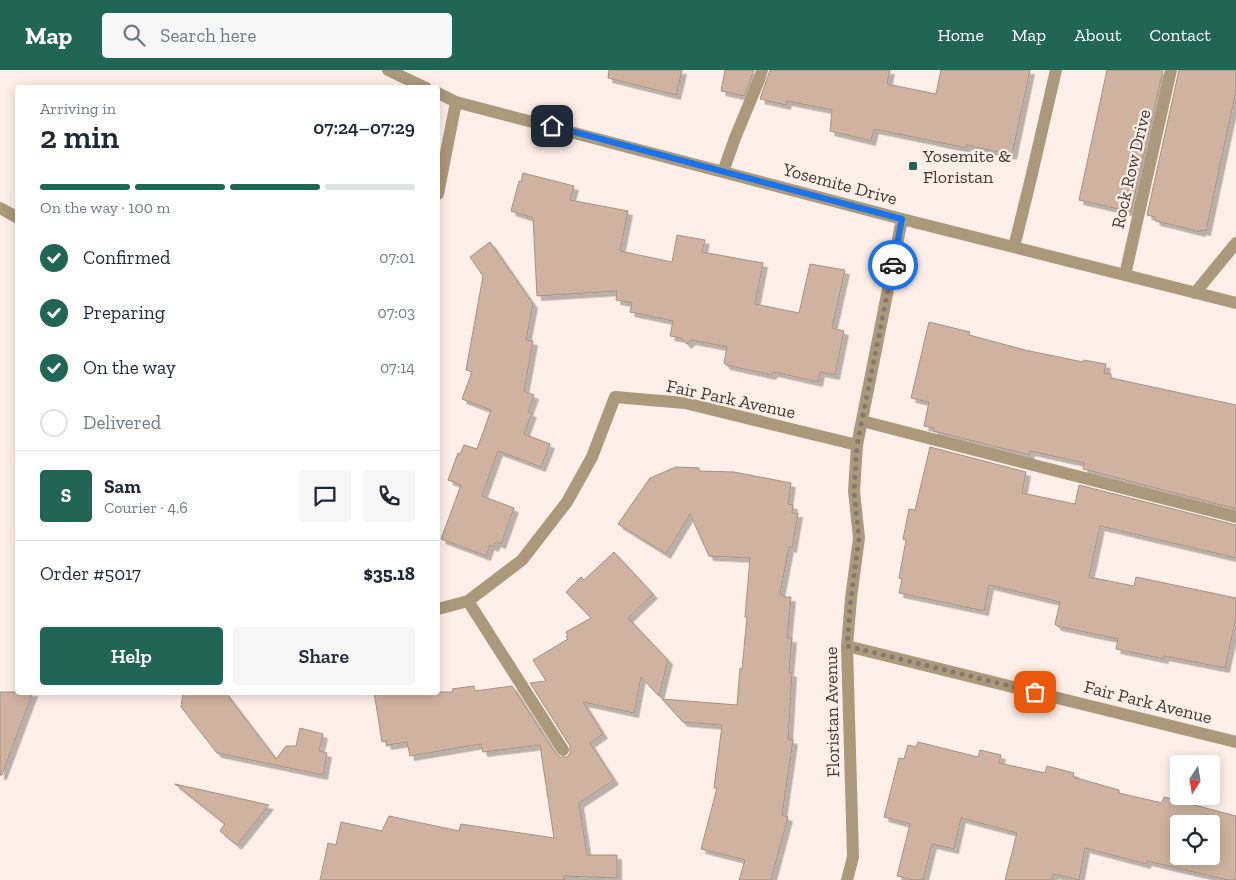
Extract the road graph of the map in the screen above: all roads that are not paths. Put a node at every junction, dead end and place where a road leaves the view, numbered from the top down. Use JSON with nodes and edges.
{"nodes":[{"id":1,"x":388,"y":70,"type":"edge"},
{"id":2,"x":762,"y":70,"type":"edge"},
{"id":3,"x":1056,"y":70,"type":"edge"},
{"id":4,"x":1171,"y":70,"type":"edge"},
{"id":5,"x":420,"y":85,"type":"edge"},
{"id":6,"x":440,"y":94,"type":"edge"},
{"id":7,"x":456,"y":102,"type":"junction"},
{"id":8,"x":723,"y":172,"type":"junction"},
{"id":9,"x":440,"y":184,"type":"edge"},
{"id":10,"x":0,"y":208,"type":"edge"},
{"id":11,"x":15,"y":216,"type":"edge"},
{"id":12,"x":902,"y":219,"type":"junction"},
{"id":13,"x":1236,"y":243,"type":"edge"},
{"id":14,"x":1014,"y":247,"type":"junction"},
{"id":15,"x":1125,"y":275,"type":"junction"},
{"id":16,"x":1195,"y":293,"type":"junction"},
{"id":17,"x":1236,"y":304,"type":"edge"},
{"id":18,"x":862,"y":421,"type":"junction"},
{"id":19,"x":857,"y":445,"type":"junction"},
{"id":20,"x":1236,"y":517,"type":"edge"},
{"id":21,"x":468,"y":601,"type":"junction"},
{"id":22,"x":440,"y":608,"type":"edge"},
{"id":23,"x":847,"y":646,"type":"junction"},
{"id":24,"x":1236,"y":742,"type":"edge"},
{"id":25,"x":563,"y":750,"type":"dead end"},
{"id":26,"x":847,"y":880,"type":"edge"}],
"edges":[{"from":1,"to":5,"type":"street"},
{"from":2,"to":8,"type":"street"},
{"from":3,"to":14,"type":"street"},
{"from":4,"to":15,"type":"street","name":"Rock Row Drive"},
{"from":6,"to":7,"type":"street","name":"Yosemite Drive"},
{"from":7,"to":8,"type":"street","name":"Yosemite Drive"},
{"from":7,"to":9,"type":"street"},
{"from":8,"to":12,"type":"street","name":"Yosemite Drive"},
{"from":10,"to":11,"type":"street"},
{"from":12,"to":14,"type":"street","name":"Yosemite Drive"},
{"from":12,"to":18,"type":"street","name":"Floristan Avenue"},
{"from":13,"to":16,"type":"street"},
{"from":14,"to":15,"type":"street","name":"Yosemite Drive"},
{"from":15,"to":16,"type":"street","name":"Yosemite Drive"},
{"from":16,"to":17,"type":"street","name":"Yosemite Drive"},
{"from":18,"to":19,"type":"street","name":"Floristan Avenue"},
{"from":18,"to":20,"type":"street"},
{"from":19,"to":21,"type":"street","name":"Fair Park Avenue"},
{"from":19,"to":23,"type":"street","name":"Floristan Avenue"},
{"from":21,"to":22,"type":"street","name":"Fair Park Avenue"},
{"from":21,"to":25,"type":"street"},
{"from":23,"to":24,"type":"street","name":"Fair Park Avenue"},
{"from":23,"to":26,"type":"street","name":"Floristan Avenue"}]}
